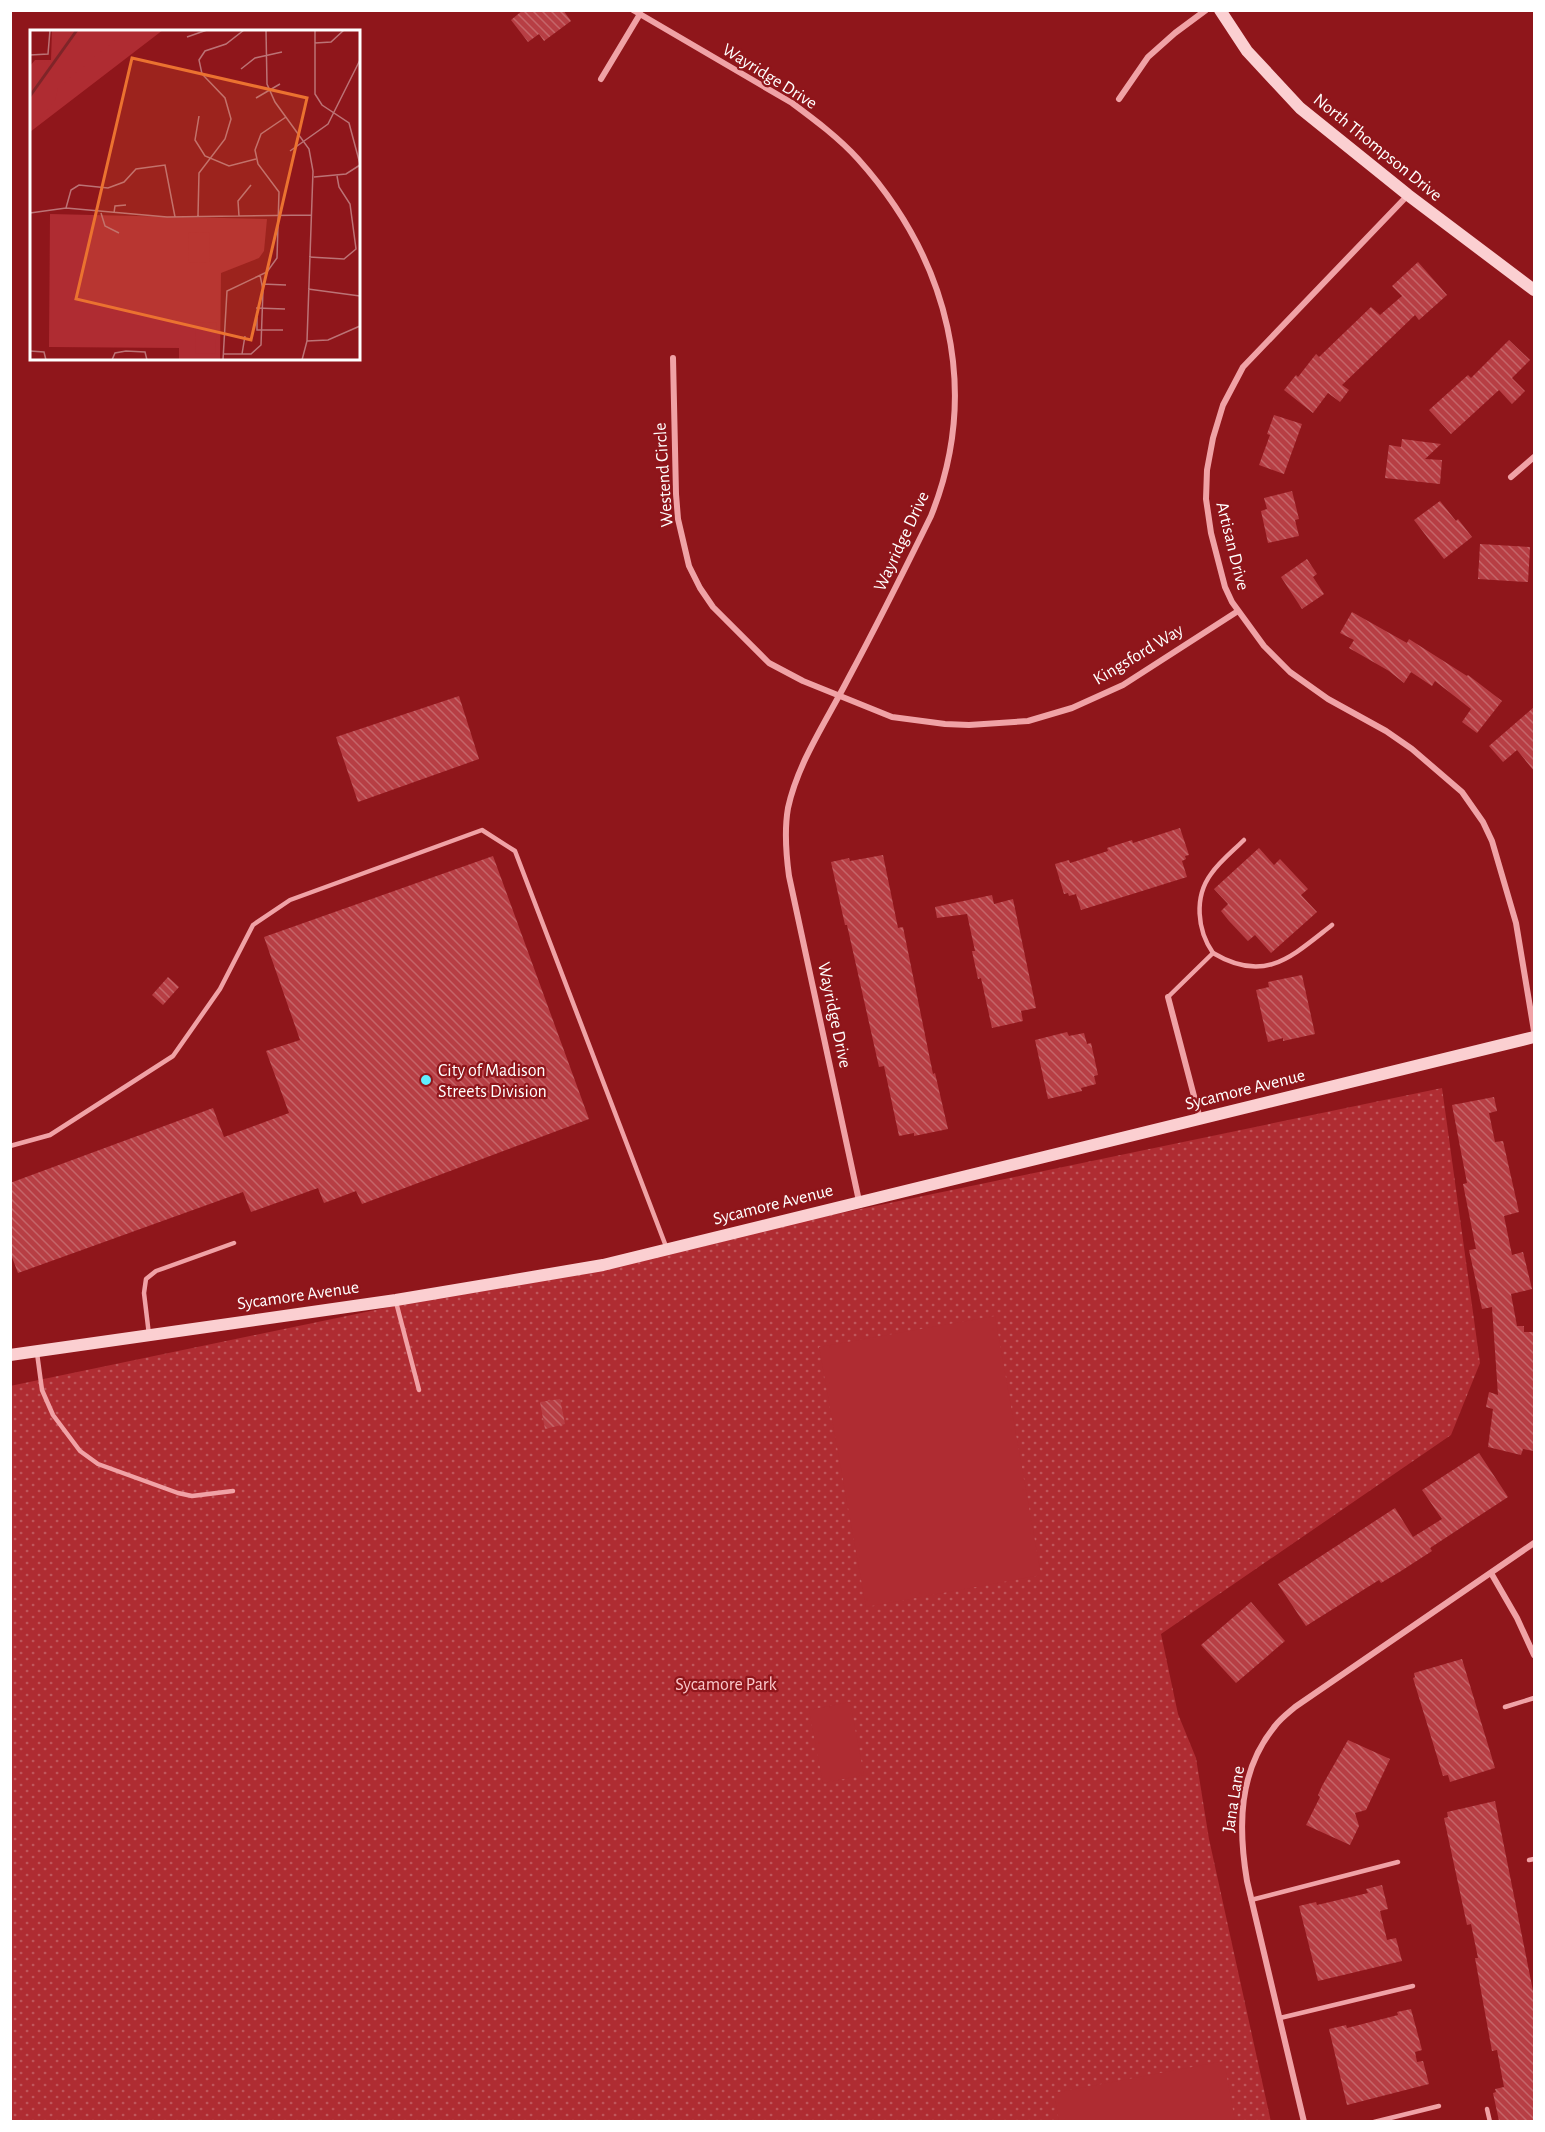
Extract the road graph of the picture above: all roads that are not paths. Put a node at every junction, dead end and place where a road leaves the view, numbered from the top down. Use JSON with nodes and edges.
{"nodes":[{"id":1,"x":633,"y":10,"type":"edge"},
{"id":2,"x":1206,"y":10,"type":"edge"},
{"id":3,"x":1220,"y":10,"type":"edge"},
{"id":4,"x":640,"y":14,"type":"junction"},
{"id":5,"x":601,"y":79,"type":"dead end"},
{"id":6,"x":1119,"y":99,"type":"dead end"},
{"id":7,"x":1408,"y":195,"type":"junction"},
{"id":8,"x":1534,"y":290,"type":"edge"},
{"id":9,"x":674,"y":358,"type":"dead end"},
{"id":10,"x":1534,"y":457,"type":"edge"},
{"id":11,"x":1511,"y":477,"type":"dead end"},
{"id":12,"x":1238,"y":611,"type":"junction"},
{"id":13,"x":839,"y":697,"type":"junction"},
{"id":14,"x":1244,"y":840,"type":"dead end"},
{"id":15,"x":1332,"y":925,"type":"dead end"},
{"id":16,"x":1213,"y":953,"type":"junction"},
{"id":17,"x":1168,"y":997,"type":"joint"},
{"id":18,"x":1534,"y":1031,"type":"edge"},
{"id":19,"x":1534,"y":1037,"type":"edge"},
{"id":20,"x":1200,"y":1119,"type":"junction"},
{"id":21,"x":10,"y":1146,"type":"edge"},
{"id":22,"x":860,"y":1201,"type":"junction"},
{"id":23,"x":234,"y":1243,"type":"dead end"},
{"id":24,"x":667,"y":1249,"type":"junction"},
{"id":25,"x":396,"y":1300,"type":"junction"},
{"id":26,"x":149,"y":1335,"type":"junction"},
{"id":27,"x":37,"y":1351,"type":"junction"},
{"id":28,"x":10,"y":1355,"type":"edge"},
{"id":29,"x":419,"y":1390,"type":"dead end"},
{"id":30,"x":233,"y":1491,"type":"dead end"},
{"id":31,"x":1534,"y":1543,"type":"edge"},
{"id":32,"x":1491,"y":1573,"type":"junction"},
{"id":33,"x":1532,"y":1644,"type":"edge"},
{"id":34,"x":1534,"y":1655,"type":"edge"},
{"id":35,"x":1534,"y":1698,"type":"edge"},
{"id":36,"x":1505,"y":1707,"type":"dead end"},
{"id":37,"x":1398,"y":1862,"type":"dead end"},
{"id":38,"x":1251,"y":1899,"type":"junction"},
{"id":39,"x":1413,"y":1986,"type":"dead end"},
{"id":40,"x":1280,"y":2018,"type":"junction"},
{"id":41,"x":1439,"y":2106,"type":"dead end"},
{"id":42,"x":1487,"y":2109,"type":"dead end"},
{"id":43,"x":1304,"y":2121,"type":"edge"},
{"id":44,"x":1374,"y":2121,"type":"edge"},
{"id":45,"x":1490,"y":2121,"type":"edge"}],
"edges":[{"from":1,"to":4,"type":"street","name":"Wayridge Drive"},
{"from":2,"to":6,"type":"street"},
{"from":3,"to":7,"type":"street","name":"North Thompson Drive"},
{"from":4,"to":5,"type":"street"},
{"from":4,"to":13,"type":"street","name":"Wayridge Drive"},
{"from":7,"to":8,"type":"street","name":"North Thompson Drive"},
{"from":7,"to":12,"type":"street","name":"Artisan Drive"},
{"from":9,"to":13,"type":"street","name":"Westend Circle"},
{"from":10,"to":11,"type":"street"},
{"from":12,"to":13,"type":"street","name":"Kingsford Way"},
{"from":12,"to":18,"type":"street","name":"Artisan Drive"},
{"from":13,"to":22,"type":"street","name":"Wayridge Drive"},
{"from":14,"to":16,"type":"lane"},
{"from":15,"to":16,"type":"lane"},
{"from":16,"to":17,"type":"lane"},
{"from":17,"to":20,"type":"street"},
{"from":19,"to":20,"type":"street","name":"Sycamore Avenue"},
{"from":20,"to":22,"type":"street","name":"Sycamore Avenue"},
{"from":21,"to":24,"type":"lane"},
{"from":22,"to":24,"type":"street","name":"Sycamore Avenue"},
{"from":23,"to":26,"type":"lane"},
{"from":24,"to":25,"type":"street","name":"Sycamore Avenue"},
{"from":25,"to":26,"type":"street","name":"Sycamore Avenue"},
{"from":25,"to":29,"type":"lane"},
{"from":26,"to":27,"type":"street","name":"Sycamore Avenue"},
{"from":27,"to":28,"type":"street","name":"Sycamore Avenue"},
{"from":27,"to":30,"type":"lane"},
{"from":31,"to":32,"type":"street","name":"Jana Lane"},
{"from":32,"to":33,"type":"street"},
{"from":32,"to":38,"type":"street","name":"Jana Lane"},
{"from":33,"to":34,"type":"street"},
{"from":35,"to":36,"type":"lane"},
{"from":37,"to":38,"type":"lane"},
{"from":38,"to":40,"type":"street","name":"Jana Lane"},
{"from":39,"to":40,"type":"lane"},
{"from":40,"to":43,"type":"street","name":"Jana Lane"},
{"from":41,"to":44,"type":"lane"},
{"from":42,"to":45,"type":"lane"}]}
